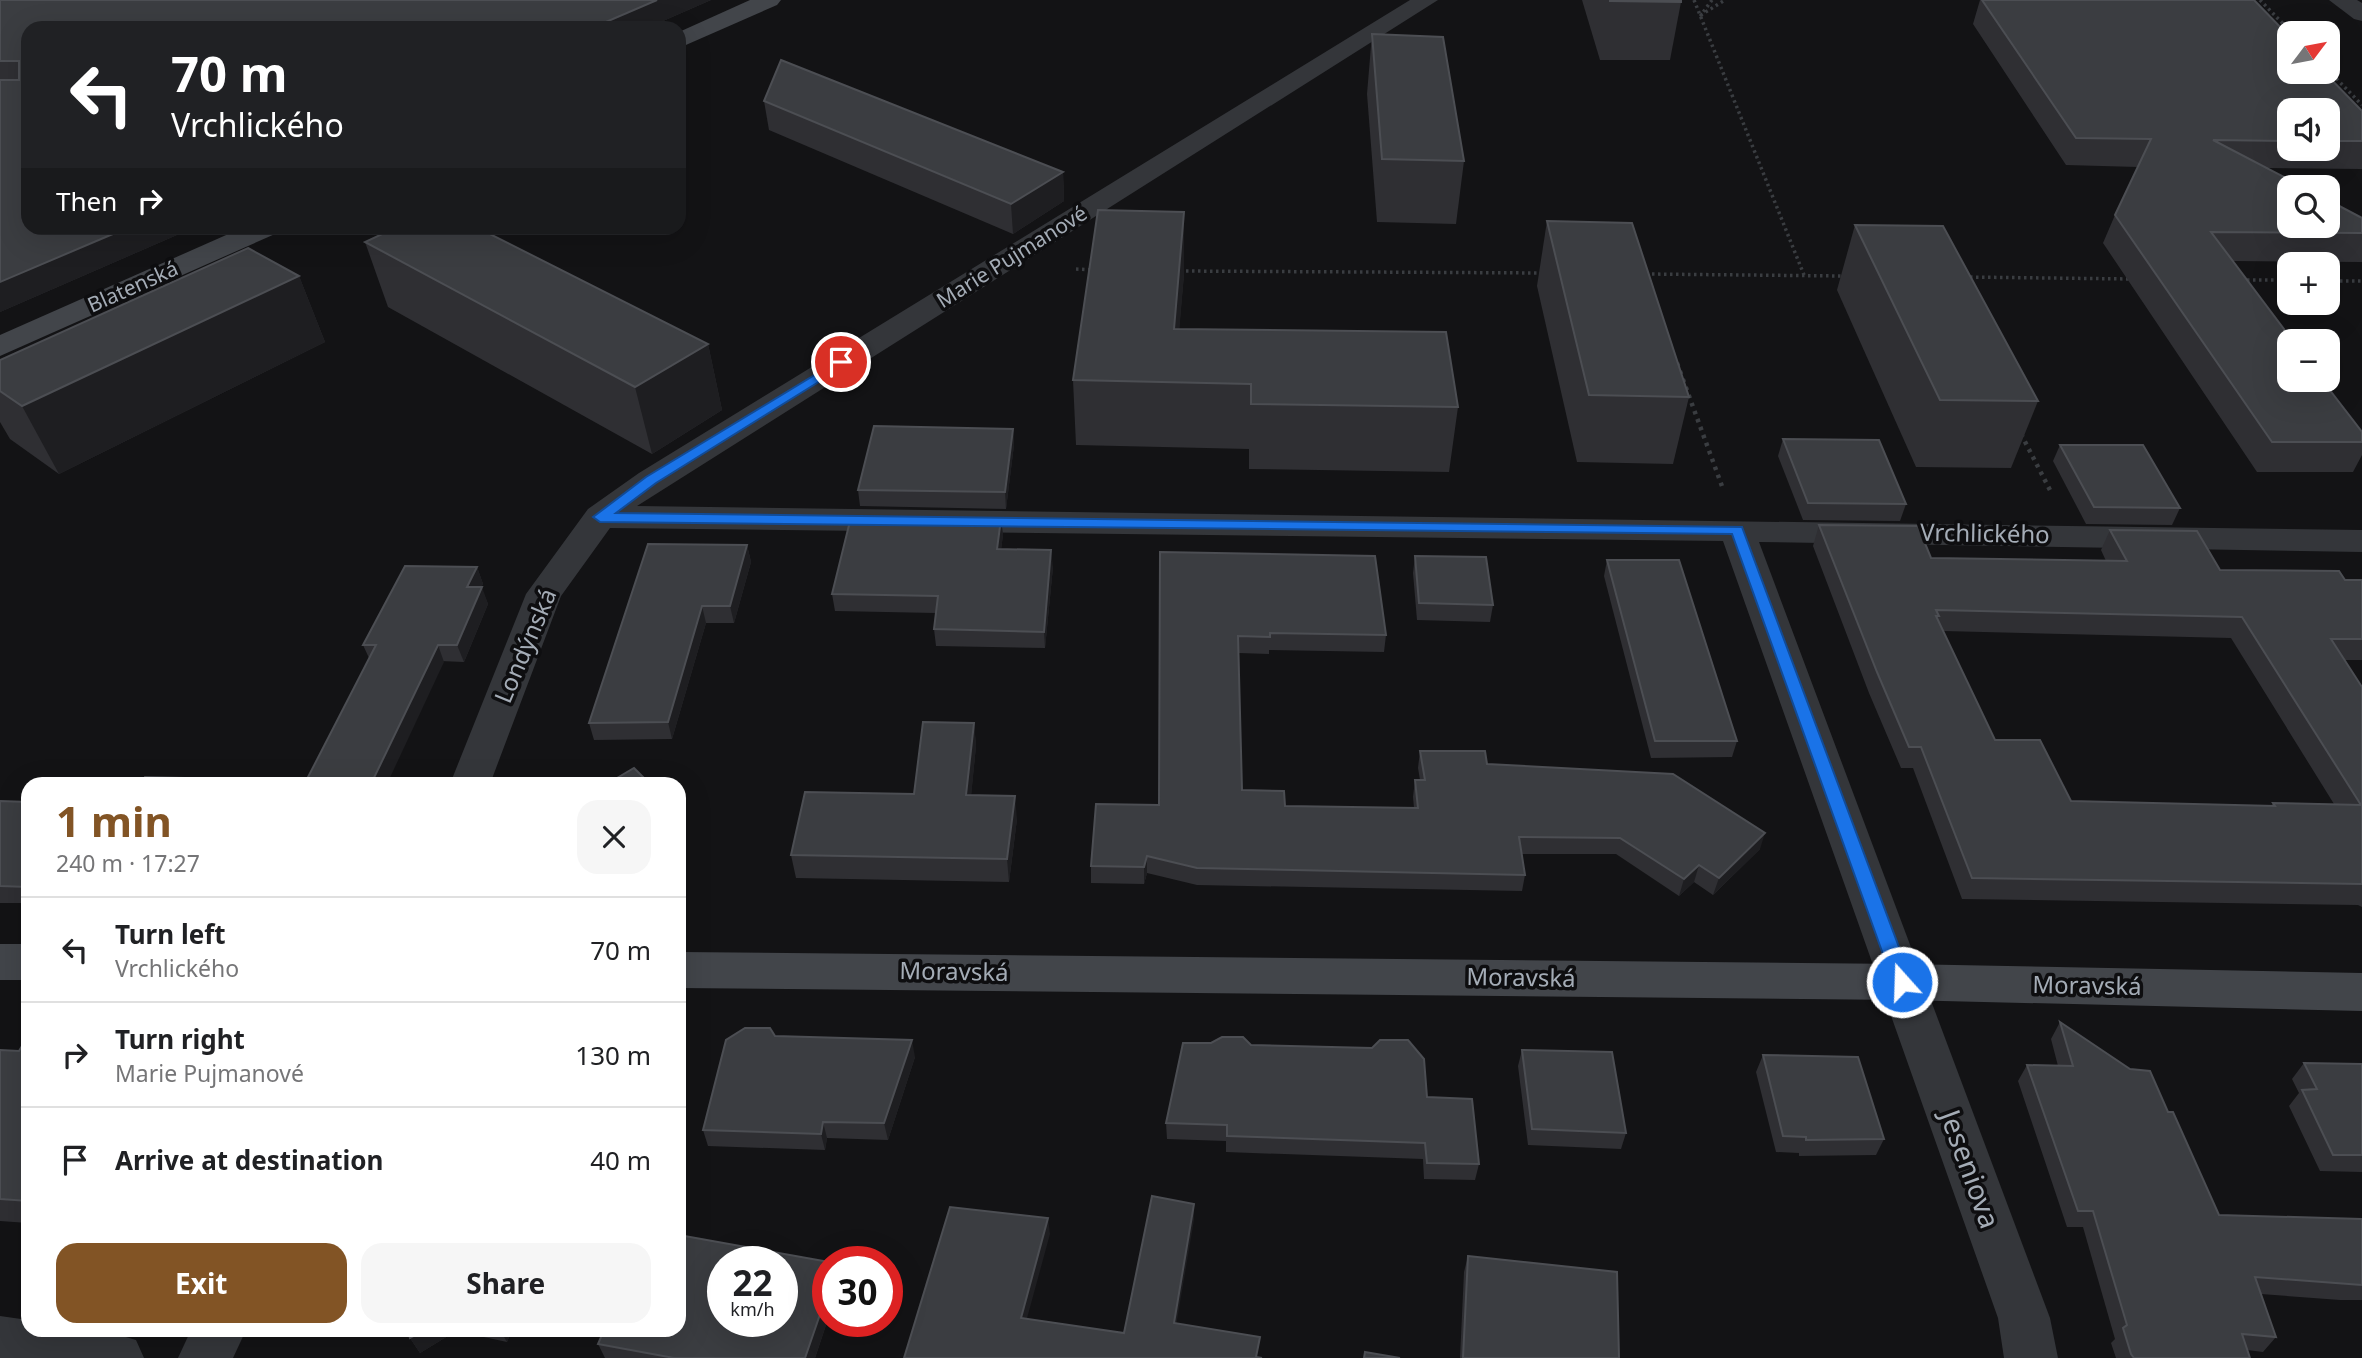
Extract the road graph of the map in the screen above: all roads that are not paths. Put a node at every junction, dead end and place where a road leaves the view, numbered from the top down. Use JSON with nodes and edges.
{"nodes":[{"id":1,"x":769,"y":0,"type":"edge"},
{"id":2,"x":1426,"y":0,"type":"edge"},
{"id":3,"x":2341,"y":0,"type":"edge"},
{"id":4,"x":2362,"y":14,"type":"edge"},
{"id":5,"x":686,"y":38,"type":"edge"},
{"id":6,"x":249,"y":235,"type":"edge"},
{"id":7,"x":0,"y":346,"type":"edge"},
{"id":8,"x":600,"y":517,"type":"junction"},
{"id":9,"x":1737,"y":530,"type":"junction"},
{"id":10,"x":2362,"y":541,"type":"edge"},
{"id":11,"x":473,"y":777,"type":"edge"},
{"id":12,"x":0,"y":962,"type":"edge"},
{"id":13,"x":21,"y":962,"type":"edge"},
{"id":14,"x":686,"y":970,"type":"edge"},
{"id":15,"x":1902,"y":982,"type":"junction"},
{"id":16,"x":2362,"y":992,"type":"edge"},
{"id":17,"x":216,"y":1337,"type":"edge"},
{"id":18,"x":0,"y":1341,"type":"edge"},
{"id":19,"x":117,"y":1358,"type":"edge"},
{"id":20,"x":205,"y":1358,"type":"edge"},
{"id":21,"x":2031,"y":1358,"type":"edge"}],
"edges":[{"from":1,"to":5,"type":"street"},
{"from":2,"to":8,"type":"street","name":"Marie Pujmanové"},
{"from":3,"to":4,"type":"street"},
{"from":6,"to":7,"type":"street","name":"Blatenská"},
{"from":8,"to":9,"type":"street","name":"Vrchlického"},
{"from":8,"to":11,"type":"street","name":"Londýnská"},
{"from":9,"to":10,"type":"street","name":"Vrchlického"},
{"from":9,"to":15,"type":"street","name":"Jeseniova"},
{"from":12,"to":13,"type":"street"},
{"from":14,"to":15,"type":"street","name":"Moravská"},
{"from":15,"to":16,"type":"street","name":"Moravská"},
{"from":15,"to":21,"type":"street","name":"Jeseniova"},
{"from":17,"to":20,"type":"street"},
{"from":18,"to":19,"type":"street"}]}
